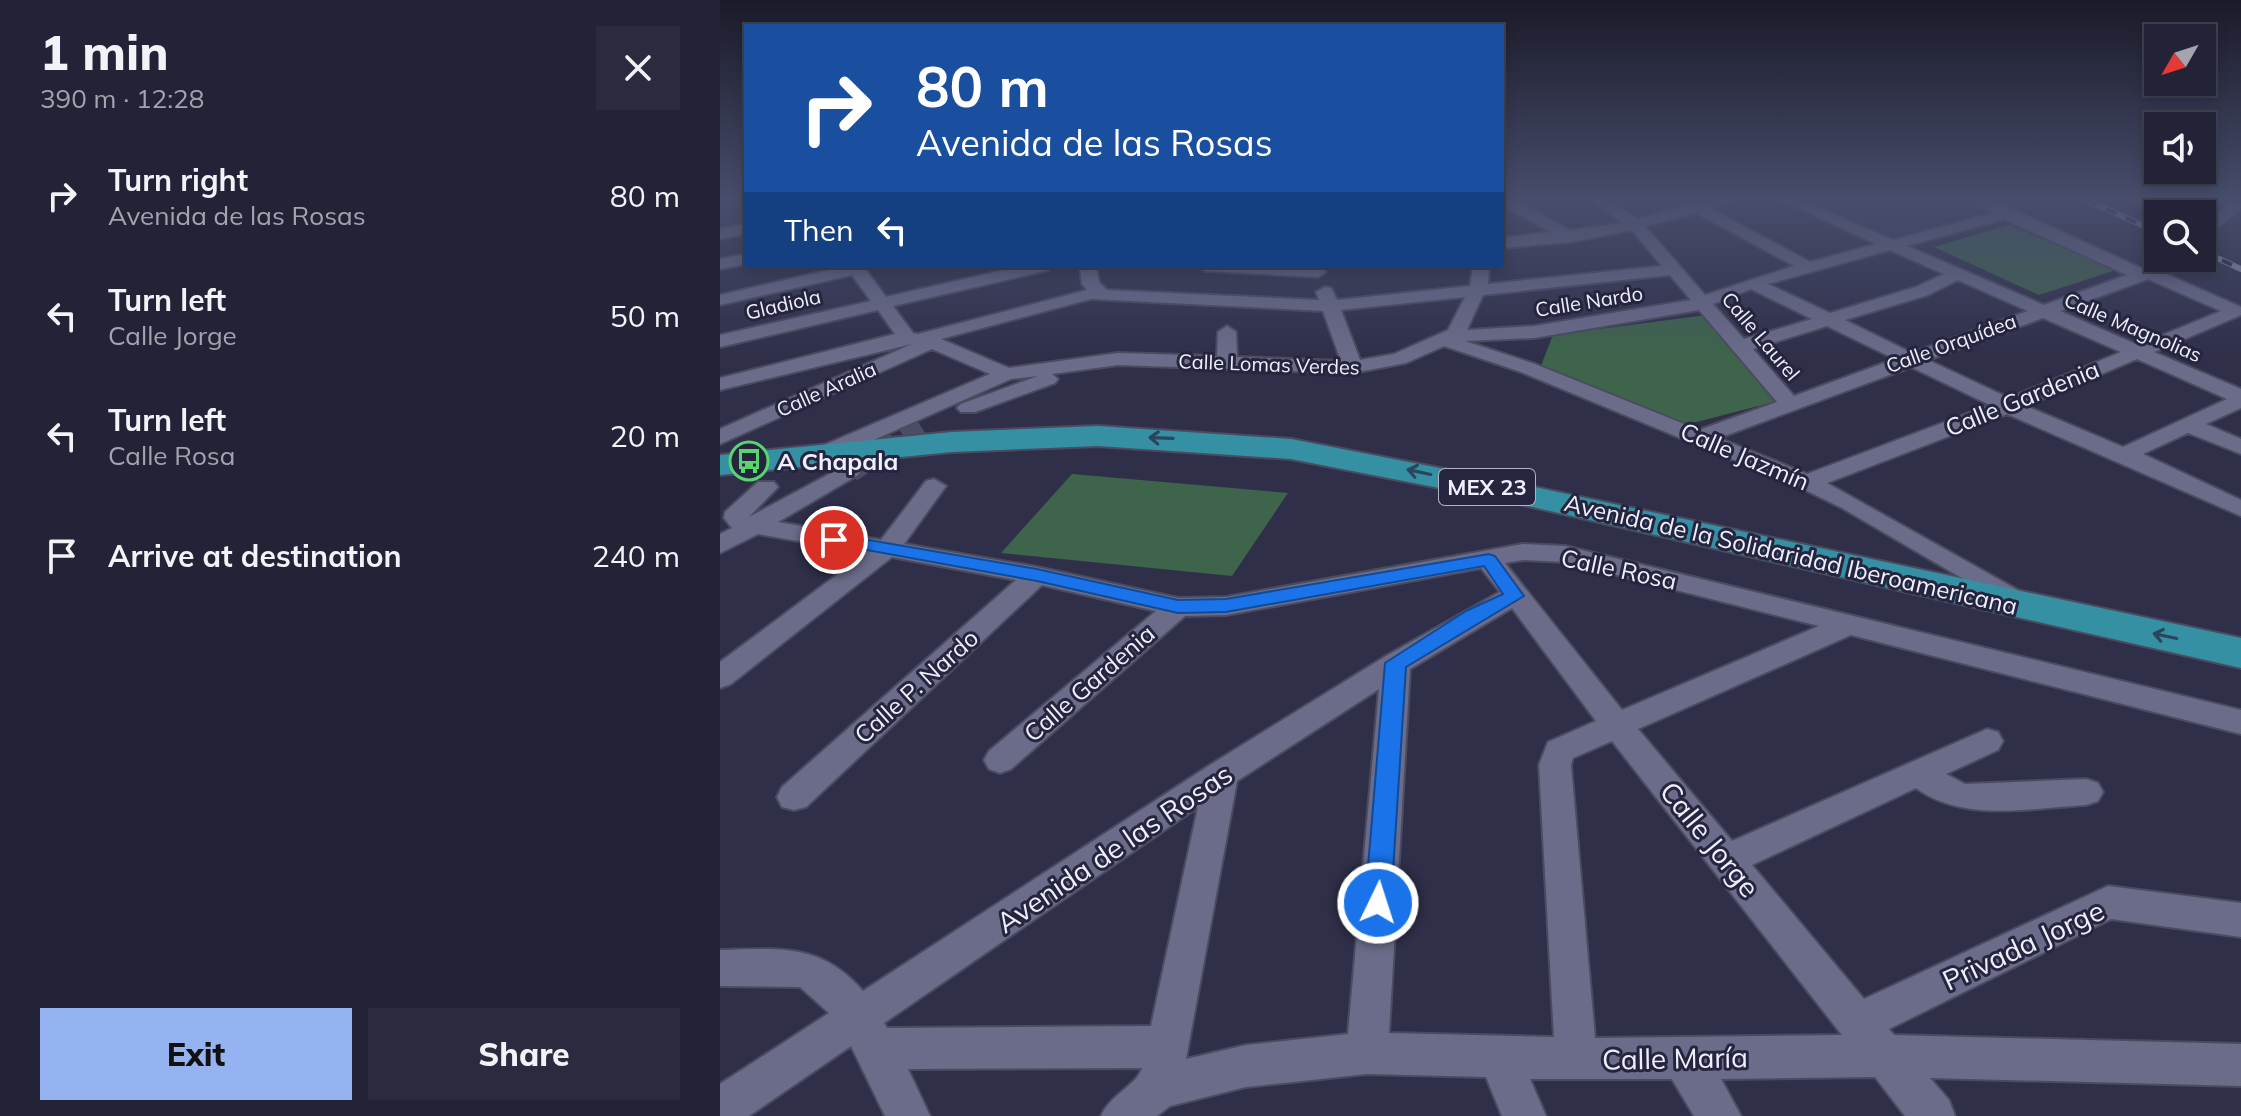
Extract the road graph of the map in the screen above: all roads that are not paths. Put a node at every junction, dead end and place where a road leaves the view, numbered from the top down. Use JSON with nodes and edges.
{"nodes":[{"id":1,"x":1658,"y":252,"type":"edge"},
{"id":2,"x":1782,"y":252,"type":"edge"},
{"id":3,"x":1875,"y":252,"type":"edge"},
{"id":4,"x":1905,"y":252,"type":"edge"},
{"id":5,"x":2094,"y":252,"type":"edge"},
{"id":6,"x":744,"y":259,"type":"edge"},
{"id":7,"x":720,"y":264,"type":"edge"},
{"id":8,"x":855,"y":268,"type":"edge"},
{"id":9,"x":1009,"y":268,"type":"edge"},
{"id":10,"x":1088,"y":268,"type":"edge"},
{"id":11,"x":1280,"y":268,"type":"edge"},
{"id":12,"x":1481,"y":268,"type":"edge"},
{"id":13,"x":1317,"y":269,"type":"edge"},
{"id":14,"x":1811,"y":269,"type":"junction"},
{"id":15,"x":975,"y":270,"type":"edge"},
{"id":16,"x":1672,"y":270,"type":"junction"},
{"id":17,"x":2153,"y":272,"type":"edge"},
{"id":18,"x":2146,"y":274,"type":"junction"},
{"id":19,"x":1956,"y":275,"type":"junction"},
{"id":20,"x":1752,"y":283,"type":"junction"},
{"id":21,"x":1473,"y":292,"type":"junction"},
{"id":22,"x":1102,"y":294,"type":"junction"},
{"id":23,"x":720,"y":300,"type":"edge"},
{"id":24,"x":1703,"y":302,"type":"junction"},
{"id":25,"x":882,"y":304,"type":"junction"},
{"id":26,"x":1331,"y":306,"type":"junction"},
{"id":27,"x":2041,"y":312,"type":"junction"},
{"id":28,"x":1829,"y":320,"type":"junction"},
{"id":29,"x":1227,"y":332,"type":"dead end"},
{"id":30,"x":1534,"y":332,"type":"junction"},
{"id":31,"x":1450,"y":338,"type":"junction"},
{"id":32,"x":919,"y":339,"type":"junction"},
{"id":33,"x":720,"y":341,"type":"edge"},
{"id":34,"x":1738,"y":347,"type":"junction"},
{"id":35,"x":2135,"y":352,"type":"junction"},
{"id":36,"x":1908,"y":358,"type":"junction"},
{"id":37,"x":1098,"y":361,"type":"junction"},
{"id":38,"x":1227,"y":363,"type":"junction"},
{"id":39,"x":1353,"y":367,"type":"junction"},
{"id":40,"x":1528,"y":368,"type":"junction"},
{"id":41,"x":1007,"y":374,"type":"junction"},
{"id":42,"x":720,"y":384,"type":"edge"},
{"id":43,"x":2241,"y":399,"type":"edge"},
{"id":44,"x":1788,"y":402,"type":"junction"},
{"id":45,"x":2008,"y":406,"type":"junction"},
{"id":46,"x":923,"y":424,"type":"tunnel mouth"},
{"id":47,"x":2189,"y":425,"type":"junction"},
{"id":48,"x":720,"y":437,"type":"edge"},
{"id":49,"x":1701,"y":437,"type":"junction"},
{"id":50,"x":2241,"y":447,"type":"edge"},
{"id":51,"x":2125,"y":454,"type":"junction"},
{"id":52,"x":837,"y":461,"type":"junction"},
{"id":53,"x":720,"y":465,"type":"edge"},
{"id":54,"x":1807,"y":482,"type":"junction"},
{"id":55,"x":934,"y":486,"type":"dead end"},
{"id":56,"x":766,"y":487,"type":"dead end"},
{"id":57,"x":2241,"y":509,"type":"edge"},
{"id":58,"x":753,"y":525,"type":"junction"},
{"id":59,"x":720,"y":545,"type":"edge"},
{"id":60,"x":887,"y":549,"type":"junction"},
{"id":61,"x":1489,"y":560,"type":"junction"},
{"id":62,"x":1037,"y":575,"type":"junction"},
{"id":63,"x":1514,"y":596,"type":"junction"},
{"id":64,"x":1178,"y":607,"type":"junction"},
{"id":65,"x":2027,"y":607,"type":"junction"},
{"id":66,"x":1850,"y":624,"type":"junction"},
{"id":67,"x":2241,"y":653,"type":"edge"},
{"id":68,"x":1396,"y":663,"type":"junction"},
{"id":69,"x":720,"y":677,"type":"edge"},
{"id":70,"x":2241,"y":722,"type":"edge"},
{"id":71,"x":1618,"y":727,"type":"junction"},
{"id":72,"x":1987,"y":741,"type":"dead end"},
{"id":73,"x":1000,"y":760,"type":"dead end"},
{"id":74,"x":1920,"y":773,"type":"junction"},
{"id":75,"x":1222,"y":774,"type":"junction"},
{"id":76,"x":2086,"y":792,"type":"dead end"},
{"id":77,"x":794,"y":797,"type":"dead end"},
{"id":78,"x":1727,"y":860,"type":"junction"},
{"id":79,"x":2241,"y":920,"type":"edge"},
{"id":80,"x":720,"y":968,"type":"edge"},
{"id":81,"x":1860,"y":1022,"type":"junction"},
{"id":82,"x":866,"y":1034,"type":"junction"},
{"id":83,"x":1367,"y":1053,"type":"junction"},
{"id":84,"x":1498,"y":1055,"type":"junction"},
{"id":85,"x":1888,"y":1056,"type":"junction"},
{"id":86,"x":1683,"y":1058,"type":"junction"},
{"id":87,"x":1576,"y":1059,"type":"junction"},
{"id":88,"x":2241,"y":1065,"type":"edge"},
{"id":89,"x":1162,"y":1067,"type":"junction"},
{"id":90,"x":720,"y":1110,"type":"edge"},
{"id":91,"x":908,"y":1116,"type":"edge"},
{"id":92,"x":1123,"y":1116,"type":"edge"},
{"id":93,"x":1524,"y":1116,"type":"edge"},
{"id":94,"x":1719,"y":1116,"type":"edge"},
{"id":95,"x":1933,"y":1116,"type":"edge"}],
"edges":[{"from":1,"to":16,"type":"street","name":"Calle Laurel"},
{"from":2,"to":14,"type":"street"},
{"from":3,"to":14,"type":"street","name":"Calle Nardo"},
{"from":4,"to":19,"type":"street","name":"Calle Magnolias"},
{"from":5,"to":18,"type":"street"},
{"from":6,"to":7,"type":"street"},
{"from":8,"to":23,"type":"street"},
{"from":8,"to":25,"type":"street"},
{"from":9,"to":15,"type":"street","name":"Gladiola"},
{"from":10,"to":22,"type":"street"},
{"from":11,"to":13,"type":"street"},
{"from":12,"to":21,"type":"street"},
{"from":13,"to":26,"type":"street"},
{"from":14,"to":20,"type":"street","name":"Calle Nardo"},
{"from":15,"to":25,"type":"street","name":"Gladiola"},
{"from":16,"to":21,"type":"street"},
{"from":16,"to":24,"type":"street","name":"Calle Laurel"},
{"from":17,"to":18,"type":"street","name":"Calle Orquídea"},
{"from":18,"to":27,"type":"street","name":"Calle Orquídea"},
{"from":18,"to":35,"type":"street","name":"Calle Gardenia"},
{"from":19,"to":27,"type":"street","name":"Calle Magnolias"},
{"from":19,"to":28,"type":"street"},
{"from":20,"to":24,"type":"street","name":"Calle Nardo"},
{"from":20,"to":28,"type":"street"},
{"from":21,"to":26,"type":"street"},
{"from":21,"to":31,"type":"street"},
{"from":22,"to":26,"type":"street"},
{"from":22,"to":32,"type":"street"},
{"from":24,"to":30,"type":"street","name":"Calle Nardo"},
{"from":24,"to":34,"type":"street","name":"Calle Laurel"},
{"from":25,"to":32,"type":"street"},
{"from":25,"to":33,"type":"street","name":"Gladiola"},
{"from":26,"to":39,"type":"street"},
{"from":27,"to":35,"type":"street","name":"Calle Magnolias"},
{"from":27,"to":36,"type":"street","name":"Calle Orquídea"},
{"from":28,"to":34,"type":"street"},
{"from":28,"to":36,"type":"street"},
{"from":29,"to":38,"type":"street"},
{"from":30,"to":31,"type":"street","name":"Calle Nardo"},
{"from":30,"to":40,"type":"street"},
{"from":31,"to":39,"type":"street","name":"Calle Lomas Verdes"},
{"from":31,"to":40,"type":"street","name":"Calle Jazmín"},
{"from":32,"to":41,"type":"street"},
{"from":32,"to":42,"type":"street"},
{"from":32,"to":48,"type":"street","name":"Calle Aralia"},
{"from":34,"to":44,"type":"street","name":"Calle Laurel"},
{"from":35,"to":43,"type":"street","name":"Calle Magnolias"},
{"from":35,"to":45,"type":"street","name":"Calle Gardenia"},
{"from":36,"to":44,"type":"street","name":"Calle Orquídea"},
{"from":36,"to":45,"type":"street"},
{"from":37,"to":38,"type":"street","name":"Calle Lomas Verdes"},
{"from":37,"to":41,"type":"street","name":"Calle Lomas Verdes"},
{"from":37,"to":46,"type":"street","name":"Calle Lomas Verdes"},
{"from":38,"to":39,"type":"street","name":"Calle Lomas Verdes"},
{"from":40,"to":49,"type":"street","name":"Calle Jazmín"},
{"from":41,"to":52,"type":"street","name":"Calle Lomas Verdes"},
{"from":43,"to":47,"type":"street"},
{"from":44,"to":49,"type":"street","name":"Calle Orquídea"},
{"from":45,"to":51,"type":"street"},
{"from":45,"to":54,"type":"street","name":"Calle Gardenia"},
{"from":47,"to":50,"type":"street"},
{"from":47,"to":51,"type":"street"},
{"from":49,"to":54,"type":"street","name":"Calle Jazmín"},
{"from":51,"to":57,"type":"street"},
{"from":52,"to":53,"type":"highway","name":"Avenida de la Solidaridad Iberoamericana","number":"MEX 23"},
{"from":52,"to":58,"type":"street","name":"Calle Lomas Verdes"},
{"from":65,"to":52,"type":"highway","name":"Avenida de la Solidaridad Iberoamericana","number":"MEX 23","one_way":true},
{"from":54,"to":65,"type":"street","name":"Calle Jazmín"},
{"from":55,"to":60,"type":"street"},
{"from":56,"to":58,"type":"street"},
{"from":58,"to":59,"type":"street","name":"Calle Lomas Verdes"},
{"from":58,"to":60,"type":"street","name":"Calle Rosa"},
{"from":60,"to":62,"type":"street","name":"Calle Rosa"},
{"from":60,"to":69,"type":"street"},
{"from":61,"to":63,"type":"street","name":"Calle Jorge"},
{"from":61,"to":64,"type":"street","name":"Calle Rosa"},
{"from":61,"to":66,"type":"street","name":"Calle Rosa"},
{"from":62,"to":64,"type":"street","name":"Calle Rosa"},
{"from":62,"to":77,"type":"street","name":"Calle P. Nardo"},
{"from":63,"to":68,"type":"street","name":"Avenida de las Rosas"},
{"from":63,"to":71,"type":"street","name":"Calle Jorge"},
{"from":64,"to":73,"type":"street","name":"Calle Gardenia"},
{"from":67,"to":65,"type":"highway","name":"Avenida de la Solidaridad Iberoamericana","number":"MEX 23","one_way":true},
{"from":66,"to":70,"type":"street","name":"Calle Rosa"},
{"from":66,"to":71,"type":"street"},
{"from":68,"to":75,"type":"street","name":"Avenida de las Rosas"},
{"from":68,"to":83,"type":"street"},
{"from":71,"to":78,"type":"street","name":"Calle Jorge"},
{"from":71,"to":87,"type":"street"},
{"from":72,"to":74,"type":"street"},
{"from":74,"to":76,"type":"street"},
{"from":74,"to":78,"type":"street"},
{"from":75,"to":82,"type":"street","name":"Avenida de las Rosas"},
{"from":75,"to":89,"type":"street"},
{"from":78,"to":81,"type":"street","name":"Calle Jorge"},
{"from":79,"to":81,"type":"street","name":"Privada Jorge"},
{"from":80,"to":82,"type":"street"},
{"from":81,"to":85,"type":"street","name":"Calle Jorge"},
{"from":82,"to":89,"type":"street"},
{"from":82,"to":90,"type":"street","name":"Avenida de las Rosas"},
{"from":82,"to":91,"type":"street"},
{"from":83,"to":84,"type":"street","name":"Calle María"},
{"from":83,"to":89,"type":"street","name":"Calle María"},
{"from":84,"to":87,"type":"street","name":"Calle María"},
{"from":84,"to":93,"type":"street"},
{"from":85,"to":86,"type":"street","name":"Calle María"},
{"from":85,"to":88,"type":"street","name":"Calle María"},
{"from":85,"to":95,"type":"street","name":"Calle Jorge"},
{"from":86,"to":87,"type":"street","name":"Calle María"},
{"from":86,"to":94,"type":"street"},
{"from":89,"to":92,"type":"street","name":"Calle María"}]}
